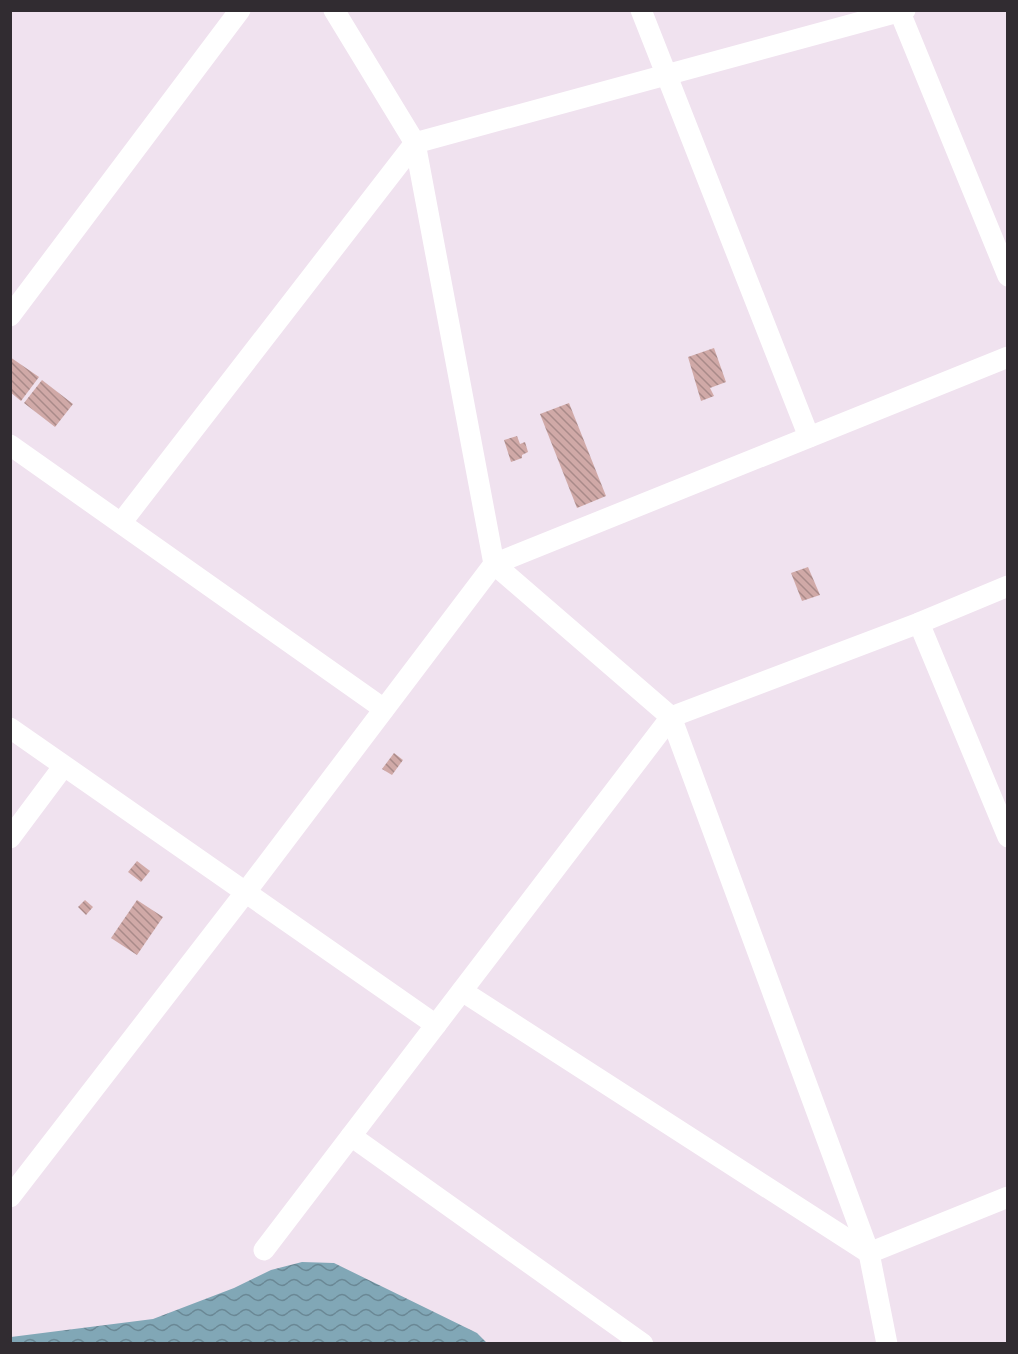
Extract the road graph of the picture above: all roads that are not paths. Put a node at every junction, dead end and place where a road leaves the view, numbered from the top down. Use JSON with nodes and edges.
{"nodes":[{"id":1,"x":240,"y":10,"type":"edge"},
{"id":2,"x":334,"y":10,"type":"edge"},
{"id":3,"x":641,"y":10,"type":"edge"},
{"id":4,"x":901,"y":11,"type":"edge"},
{"id":5,"x":666,"y":75,"type":"junction"},
{"id":6,"x":415,"y":143,"type":"junction"},
{"id":7,"x":1008,"y":276,"type":"edge"},
{"id":8,"x":10,"y":316,"type":"edge"},
{"id":9,"x":1008,"y":357,"type":"edge"},
{"id":10,"x":809,"y":437,"type":"junction"},
{"id":11,"x":10,"y":446,"type":"edge"},
{"id":12,"x":121,"y":523,"type":"junction"},
{"id":13,"x":494,"y":564,"type":"junction"},
{"id":14,"x":1008,"y":586,"type":"edge"},
{"id":15,"x":920,"y":624,"type":"junction"},
{"id":16,"x":384,"y":709,"type":"junction"},
{"id":17,"x":671,"y":717,"type":"junction"},
{"id":18,"x":10,"y":728,"type":"edge"},
{"id":19,"x":63,"y":767,"type":"junction"},
{"id":20,"x":1008,"y":837,"type":"edge"},
{"id":21,"x":10,"y":838,"type":"edge"},
{"id":22,"x":245,"y":893,"type":"junction"},
{"id":23,"x":462,"y":991,"type":"junction"},
{"id":24,"x":436,"y":1025,"type":"junction"},
{"id":25,"x":351,"y":1136,"type":"junction"},
{"id":26,"x":10,"y":1197,"type":"edge"},
{"id":27,"x":1008,"y":1197,"type":"edge"},
{"id":28,"x":264,"y":1250,"type":"dead end"},
{"id":29,"x":870,"y":1253,"type":"junction"},
{"id":30,"x":643,"y":1344,"type":"edge"},
{"id":31,"x":887,"y":1344,"type":"edge"}],
"edges":[{"from":1,"to":8,"type":"street"},
{"from":2,"to":6,"type":"street"},
{"from":3,"to":5,"type":"street"},
{"from":4,"to":5,"type":"street"},
{"from":4,"to":7,"type":"street"},
{"from":5,"to":6,"type":"street"},
{"from":5,"to":10,"type":"street"},
{"from":6,"to":12,"type":"street"},
{"from":6,"to":13,"type":"street"},
{"from":9,"to":10,"type":"street"},
{"from":10,"to":13,"type":"street"},
{"from":11,"to":12,"type":"street"},
{"from":12,"to":16,"type":"street"},
{"from":13,"to":16,"type":"street"},
{"from":13,"to":17,"type":"street"},
{"from":14,"to":15,"type":"street"},
{"from":15,"to":17,"type":"street"},
{"from":15,"to":20,"type":"street"},
{"from":16,"to":22,"type":"street"},
{"from":17,"to":23,"type":"street"},
{"from":17,"to":29,"type":"street"},
{"from":18,"to":19,"type":"street"},
{"from":19,"to":21,"type":"street"},
{"from":19,"to":22,"type":"street"},
{"from":22,"to":24,"type":"street"},
{"from":22,"to":26,"type":"street"},
{"from":23,"to":24,"type":"street"},
{"from":23,"to":29,"type":"street"},
{"from":24,"to":25,"type":"street"},
{"from":25,"to":28,"type":"street"},
{"from":25,"to":30,"type":"street"},
{"from":27,"to":29,"type":"street"},
{"from":29,"to":31,"type":"street"}]}
